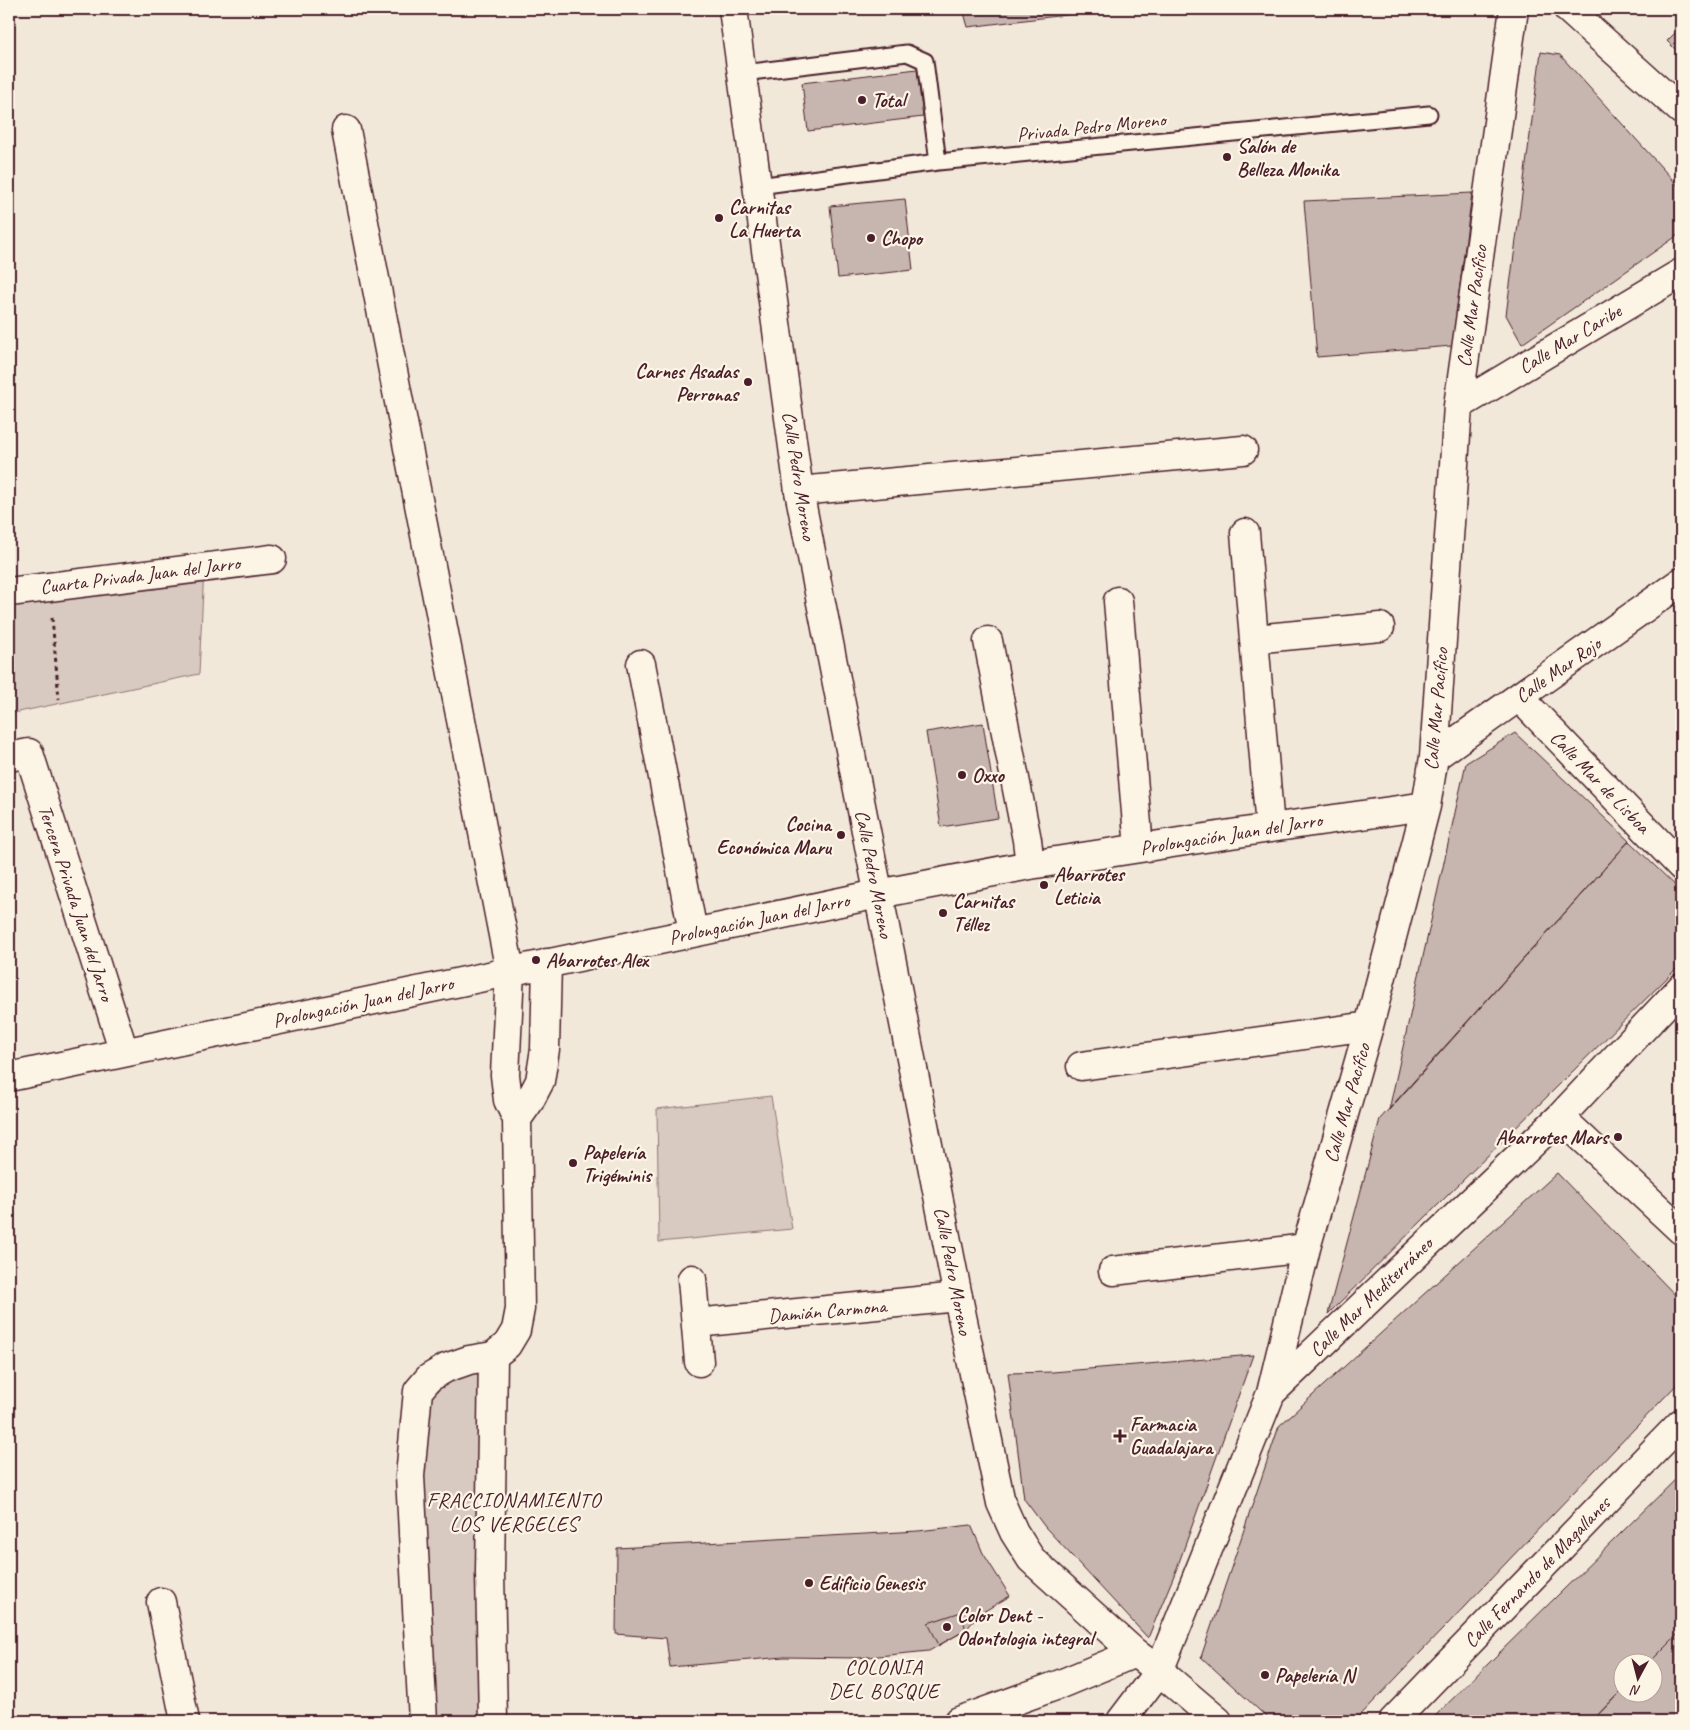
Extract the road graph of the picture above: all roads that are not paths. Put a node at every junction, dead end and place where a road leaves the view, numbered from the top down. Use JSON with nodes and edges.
{"nodes":[{"id":1,"x":733,"y":9,"type":"edge"},
{"id":2,"x":1514,"y":9,"type":"edge"},
{"id":3,"x":1568,"y":9,"type":"edge"},
{"id":4,"x":743,"y":73,"type":"junction"},
{"id":5,"x":1681,"y":110,"type":"edge"},
{"id":6,"x":1428,"y":114,"type":"dead end"},
{"id":7,"x":346,"y":130,"type":"dead end"},
{"id":8,"x":938,"y":162,"type":"junction"},
{"id":9,"x":758,"y":186,"type":"junction"},
{"id":10,"x":1681,"y":273,"type":"edge"},
{"id":11,"x":1458,"y":406,"type":"junction"},
{"id":12,"x":1243,"y":450,"type":"dead end"},
{"id":13,"x":799,"y":491,"type":"junction"},
{"id":14,"x":1245,"y":533,"type":"dead end"},
{"id":15,"x":272,"y":559,"type":"dead end"},
{"id":16,"x":1681,"y":582,"type":"edge"},
{"id":17,"x":9,"y":592,"type":"edge"},
{"id":18,"x":1118,"y":601,"type":"dead end"},
{"id":19,"x":1380,"y":627,"type":"dead end"},
{"id":20,"x":1254,"y":639,"type":"junction"},
{"id":21,"x":988,"y":641,"type":"dead end"},
{"id":22,"x":640,"y":664,"type":"dead end"},
{"id":23,"x":1519,"y":697,"type":"junction"},
{"id":24,"x":19,"y":755,"type":"edge"},
{"id":25,"x":1434,"y":757,"type":"junction"},
{"id":26,"x":1426,"y":806,"type":"junction"},
{"id":27,"x":1270,"y":828,"type":"junction"},
{"id":28,"x":1139,"y":848,"type":"junction"},
{"id":29,"x":1030,"y":865,"type":"junction"},
{"id":30,"x":1681,"y":866,"type":"edge"},
{"id":31,"x":878,"y":894,"type":"junction"},
{"id":32,"x":693,"y":932,"type":"junction"},
{"id":33,"x":547,"y":963,"type":"junction"},
{"id":34,"x":510,"y":971,"type":"junction"},
{"id":35,"x":1681,"y":988,"type":"edge"},
{"id":36,"x":1369,"y":1026,"type":"junction"},
{"id":37,"x":124,"y":1052,"type":"junction"},
{"id":38,"x":1081,"y":1066,"type":"dead end"},
{"id":39,"x":9,"y":1076,"type":"edge"},
{"id":40,"x":1560,"y":1117,"type":"junction"},
{"id":41,"x":517,"y":1119,"type":"junction"},
{"id":42,"x":1681,"y":1230,"type":"edge"},
{"id":43,"x":1306,"y":1248,"type":"junction"},
{"id":44,"x":1113,"y":1271,"type":"dead end"},
{"id":45,"x":692,"y":1279,"type":"dead end"},
{"id":46,"x":958,"y":1298,"type":"junction"},
{"id":47,"x":696,"y":1323,"type":"junction"},
{"id":48,"x":493,"y":1356,"type":"junction"},
{"id":49,"x":699,"y":1362,"type":"dead end"},
{"id":50,"x":1271,"y":1392,"type":"junction"},
{"id":51,"x":1681,"y":1423,"type":"edge"},
{"id":52,"x":161,"y":1602,"type":"dead end"},
{"id":53,"x":1134,"y":1653,"type":"junction"},
{"id":54,"x":1160,"y":1671,"type":"junction"},
{"id":55,"x":185,"y":1721,"type":"edge"},
{"id":56,"x":423,"y":1721,"type":"edge"},
{"id":57,"x":493,"y":1721,"type":"edge"},
{"id":58,"x":959,"y":1721,"type":"edge"},
{"id":59,"x":1121,"y":1721,"type":"edge"},
{"id":60,"x":1218,"y":1721,"type":"edge"},
{"id":61,"x":1393,"y":1721,"type":"edge"}],
"edges":[{"from":1,"to":4,"type":"street","name":"Calle Pedro Moreno"},
{"from":2,"to":11,"type":"street","name":"Calle Mar Pacífico"},
{"from":3,"to":5,"type":"street"},
{"from":4,"to":8,"type":"lane"},
{"from":4,"to":9,"type":"street","name":"Calle Pedro Moreno"},
{"from":6,"to":8,"type":"lane","name":"Privada Pedro Moreno"},
{"from":7,"to":34,"type":"street"},
{"from":8,"to":9,"type":"lane","name":"Privada Pedro Moreno"},
{"from":9,"to":13,"type":"street","name":"Calle Pedro Moreno"},
{"from":10,"to":11,"type":"street","name":"Calle Mar Caribe"},
{"from":11,"to":25,"type":"street","name":"Calle Mar Pacífico"},
{"from":12,"to":13,"type":"street"},
{"from":13,"to":31,"type":"street","name":"Calle Pedro Moreno"},
{"from":14,"to":20,"type":"street"},
{"from":15,"to":17,"type":"street","name":"Cuarta Privada Juan del Jarro"},
{"from":16,"to":23,"type":"street","name":"Calle Mar Rojo"},
{"from":18,"to":28,"type":"street"},
{"from":19,"to":20,"type":"street"},
{"from":20,"to":27,"type":"street"},
{"from":21,"to":29,"type":"street"},
{"from":22,"to":32,"type":"street"},
{"from":23,"to":25,"type":"street","name":"Calle Mar Rojo"},
{"from":23,"to":30,"type":"street","name":"Calle Mar de Lisboa"},
{"from":24,"to":37,"type":"street","name":"Tercera Privada Juan del Jarro"},
{"from":25,"to":26,"type":"street","name":"Calle Mar Pacífico"},
{"from":26,"to":27,"type":"street","name":"Prolongación Juan del Jarro"},
{"from":26,"to":36,"type":"street","name":"Calle Mar Pacífico"},
{"from":27,"to":28,"type":"street","name":"Prolongación Juan del Jarro"},
{"from":28,"to":29,"type":"street","name":"Prolongación Juan del Jarro"},
{"from":29,"to":31,"type":"street","name":"Prolongación Juan del Jarro"},
{"from":31,"to":32,"type":"street","name":"Prolongación Juan del Jarro"},
{"from":31,"to":46,"type":"street","name":"Calle Pedro Moreno"},
{"from":32,"to":33,"type":"street","name":"Prolongación Juan del Jarro"},
{"from":33,"to":34,"type":"street","name":"Prolongación Juan del Jarro"},
{"from":33,"to":41,"type":"street"},
{"from":34,"to":37,"type":"street","name":"Prolongación Juan del Jarro"},
{"from":34,"to":41,"type":"street"},
{"from":35,"to":40,"type":"street","name":"Calle Mar Mediterráneo"},
{"from":36,"to":38,"type":"street"},
{"from":36,"to":43,"type":"street","name":"Calle Mar Pacífico"},
{"from":37,"to":39,"type":"street","name":"Prolongación Juan del Jarro"},
{"from":40,"to":42,"type":"street"},
{"from":40,"to":50,"type":"street","name":"Calle Mar Mediterráneo"},
{"from":41,"to":48,"type":"street"},
{"from":43,"to":44,"type":"street"},
{"from":43,"to":50,"type":"street","name":"Calle Mar Pacífico"},
{"from":45,"to":47,"type":"street"},
{"from":46,"to":47,"type":"street","name":"Damián Carmona"},
{"from":46,"to":53,"type":"street","name":"Calle Pedro Moreno"},
{"from":47,"to":49,"type":"street"},
{"from":48,"to":56,"type":"street"},
{"from":48,"to":57,"type":"street"},
{"from":50,"to":54,"type":"street","name":"Calle Mar Mediterráneo"},
{"from":51,"to":61,"type":"street","name":"Calle Fernando de Magallanes"},
{"from":52,"to":55,"type":"street"},
{"from":53,"to":54,"type":"street","name":"Calle Pedro Moreno"},
{"from":53,"to":58,"type":"street"},
{"from":54,"to":59,"type":"street","name":"Calle Mar Mediterráneo"},
{"from":54,"to":60,"type":"street","name":"Calle Pedro Moreno"}]}
